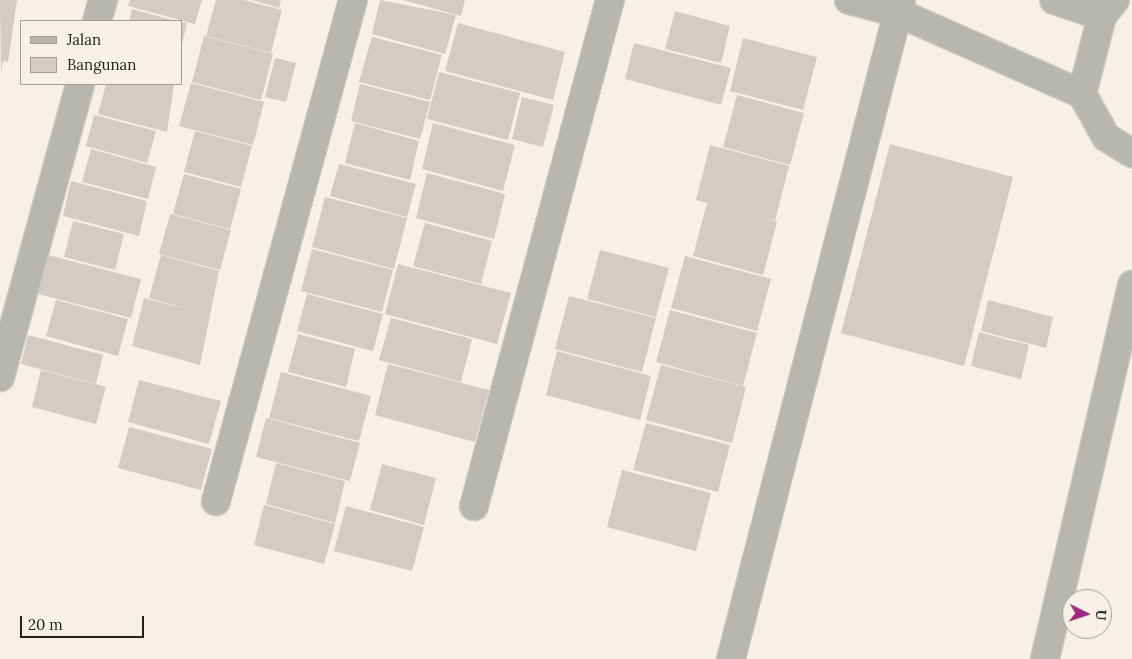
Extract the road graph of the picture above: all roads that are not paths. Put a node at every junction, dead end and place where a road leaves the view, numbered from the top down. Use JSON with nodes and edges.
{"nodes":[{"id":1,"x":103,"y":0,"type":"edge"},
{"id":2,"x":353,"y":0,"type":"edge"},
{"id":3,"x":610,"y":0,"type":"edge"},
{"id":4,"x":849,"y":0,"type":"edge"},
{"id":5,"x":1054,"y":0,"type":"edge"},
{"id":6,"x":900,"y":6,"type":"edge"},
{"id":7,"x":1108,"y":8,"type":"edge"},
{"id":8,"x":97,"y":20,"type":"edge"},
{"id":9,"x":80,"y":85,"type":"edge"},
{"id":10,"x":1082,"y":94,"type":"junction"},
{"id":11,"x":1132,"y":153,"type":"edge"},
{"id":12,"x":1132,"y":285,"type":"edge"},
{"id":13,"x":0,"y":377,"type":"edge"},
{"id":14,"x":216,"y":501,"type":"dead end"},
{"id":15,"x":474,"y":506,"type":"dead end"},
{"id":16,"x":731,"y":659,"type":"edge"},
{"id":17,"x":1045,"y":659,"type":"edge"}],
"edges":[{"from":1,"to":8,"type":"street"},
{"from":2,"to":14,"type":"street"},
{"from":3,"to":15,"type":"street"},
{"from":4,"to":6,"type":"street"},
{"from":5,"to":7,"type":"street"},
{"from":6,"to":10,"type":"street"},
{"from":6,"to":16,"type":"street"},
{"from":7,"to":10,"type":"street"},
{"from":9,"to":13,"type":"street"},
{"from":10,"to":11,"type":"street"},
{"from":12,"to":17,"type":"street"}]}
